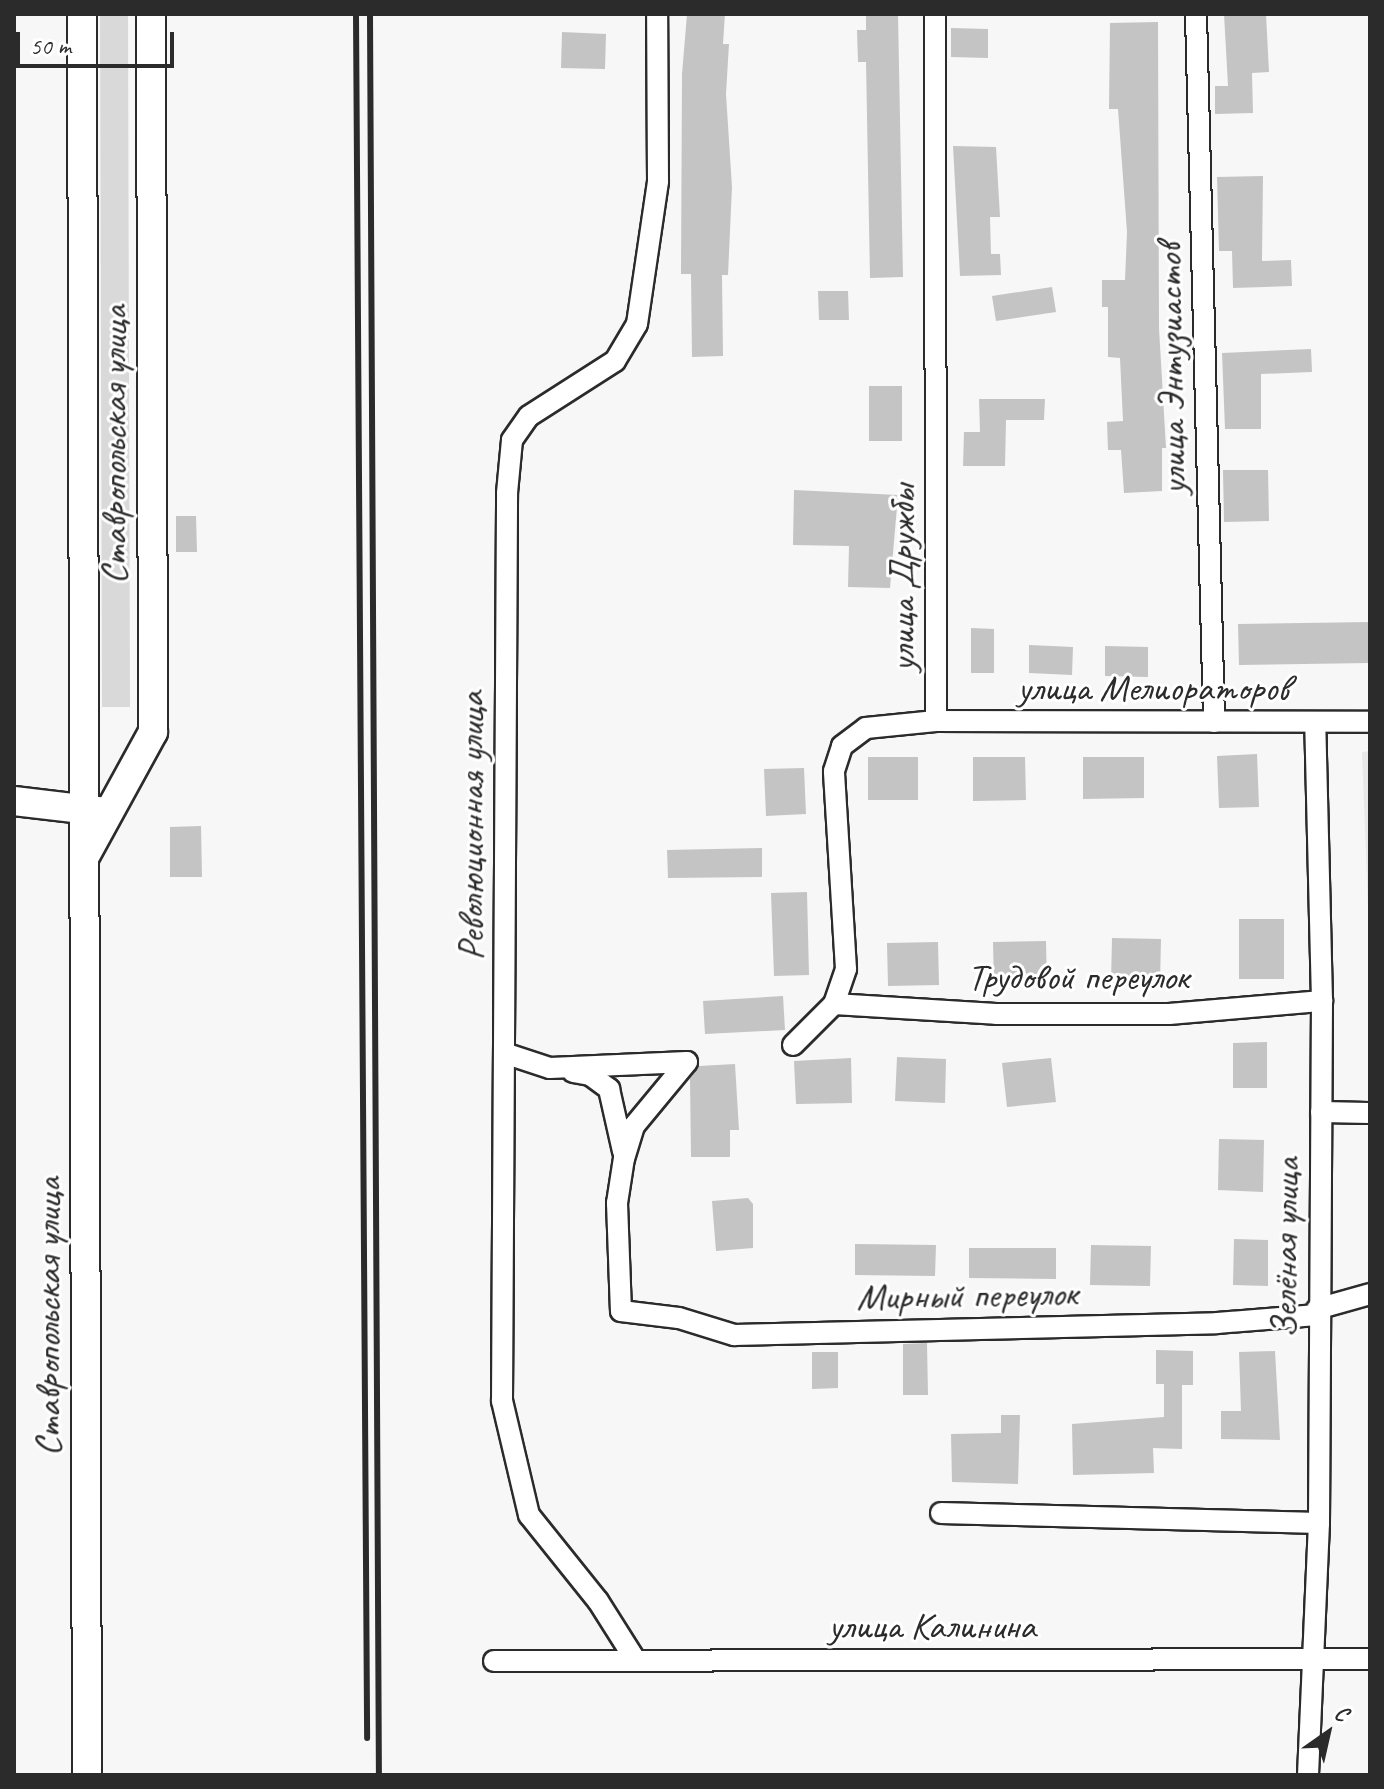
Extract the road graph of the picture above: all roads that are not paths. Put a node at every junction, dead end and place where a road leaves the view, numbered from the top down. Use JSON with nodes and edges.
{"nodes":[{"id":1,"x":82,"y":14,"type":"edge"},
{"id":2,"x":151,"y":14,"type":"edge"},
{"id":3,"x":657,"y":14,"type":"edge"},
{"id":4,"x":935,"y":14,"type":"edge"},
{"id":5,"x":1196,"y":14,"type":"edge"},
{"id":6,"x":936,"y":721,"type":"junction"},
{"id":7,"x":1214,"y":722,"type":"junction"},
{"id":8,"x":1315,"y":722,"type":"junction"},
{"id":9,"x":1370,"y":722,"type":"edge"},
{"id":10,"x":14,"y":801,"type":"edge"},
{"id":11,"x":94,"y":811,"type":"junction"},
{"id":12,"x":1322,"y":1001,"type":"junction"},
{"id":13,"x":834,"y":1004,"type":"junction"},
{"id":14,"x":793,"y":1045,"type":"dead end"},
{"id":15,"x":504,"y":1053,"type":"junction"},
{"id":16,"x":550,"y":1068,"type":"junction"},
{"id":17,"x":1321,"y":1112,"type":"junction"},
{"id":18,"x":1370,"y":1113,"type":"edge"},
{"id":19,"x":624,"y":1158,"type":"junction"},
{"id":20,"x":1370,"y":1294,"type":"edge"},
{"id":21,"x":1317,"y":1312,"type":"junction"},
{"id":22,"x":941,"y":1513,"type":"dead end"},
{"id":23,"x":1319,"y":1523,"type":"junction"},
{"id":24,"x":1311,"y":1659,"type":"junction"},
{"id":25,"x":1370,"y":1659,"type":"edge"},
{"id":26,"x":494,"y":1661,"type":"dead end"},
{"id":27,"x":636,"y":1661,"type":"junction"},
{"id":28,"x":87,"y":1775,"type":"edge"},
{"id":29,"x":1308,"y":1775,"type":"edge"}],
"edges":[{"from":1,"to":11,"type":"main road","name":"Ставропольская улица"},
{"from":2,"to":11,"type":"main road","name":"Ставропольская улица"},
{"from":3,"to":15,"type":"street","name":"Революционная улица"},
{"from":4,"to":6,"type":"street","name":"улица Дружбы"},
{"from":5,"to":7,"type":"street","name":"улица Энтузиастов"},
{"from":6,"to":7,"type":"street","name":"улица Мелиораторов"},
{"from":6,"to":13,"type":"street","name":"улица Дружбы"},
{"from":7,"to":8,"type":"street","name":"улица Мелиораторов"},
{"from":8,"to":9,"type":"street","name":"улица Мелиораторов"},
{"from":8,"to":12,"type":"street","name":"Зелёная улица"},
{"from":10,"to":11,"type":"main road"},
{"from":11,"to":28,"type":"main road","name":"Ставропольская улица"},
{"from":12,"to":13,"type":"street","name":"Трудовой переулок"},
{"from":12,"to":17,"type":"street","name":"Зелёная улица"},
{"from":13,"to":14,"type":"street","name":"улица Дружбы"},
{"from":15,"to":16,"type":"street"},
{"from":15,"to":27,"type":"street","name":"Революционная улица"},
{"from":16,"to":19,"type":"street"},
{"from":16,"to":19,"type":"street"},
{"from":17,"to":18,"type":"street"},
{"from":17,"to":21,"type":"street","name":"Зелёная улица"},
{"from":19,"to":21,"type":"street","name":"Мирный переулок"},
{"from":20,"to":21,"type":"street","name":"Мирный переулок"},
{"from":21,"to":23,"type":"street","name":"Зелёная улица"},
{"from":22,"to":23,"type":"street"},
{"from":23,"to":24,"type":"street","name":"Зелёная улица"},
{"from":24,"to":25,"type":"street","name":"улица Калинина"},
{"from":24,"to":27,"type":"street","name":"улица Калинина"},
{"from":24,"to":29,"type":"street","name":"Зелёная улица"},
{"from":26,"to":27,"type":"street","name":"улица Калинина"}]}
